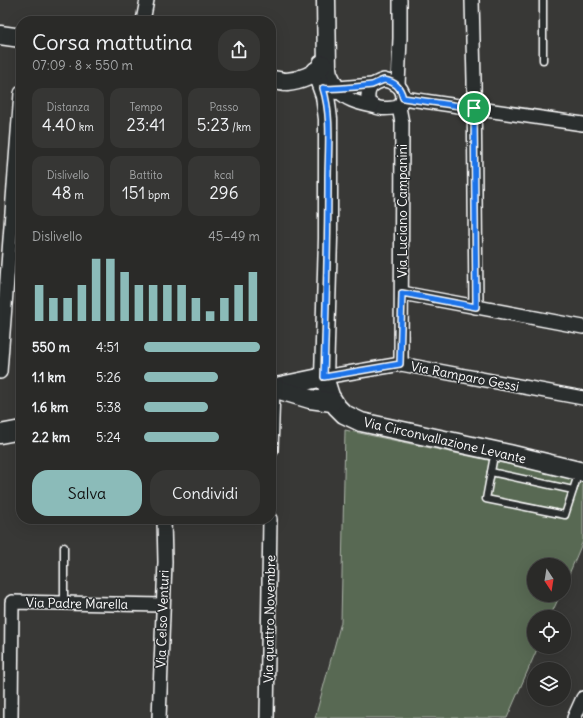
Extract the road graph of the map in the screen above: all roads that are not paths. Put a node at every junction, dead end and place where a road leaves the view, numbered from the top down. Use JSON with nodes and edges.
{"nodes":[{"id":1,"x":147,"y":0,"type":"edge"},
{"id":2,"x":326,"y":0,"type":"edge"},
{"id":3,"x":400,"y":0,"type":"edge"},
{"id":4,"x":472,"y":0,"type":"edge"},
{"id":5,"x":543,"y":0,"type":"edge"},
{"id":6,"x":144,"y":16,"type":"edge"},
{"id":7,"x":0,"y":35,"type":"edge"},
{"id":8,"x":16,"y":37,"type":"edge"},
{"id":9,"x":326,"y":53,"type":"junction"},
{"id":10,"x":543,"y":60,"type":"dead end"},
{"id":11,"x":316,"y":71,"type":"junction"},
{"id":12,"x":279,"y":81,"type":"edge"},
{"id":13,"x":372,"y":85,"type":"junction"},
{"id":14,"x":398,"y":85,"type":"junction"},
{"id":15,"x":330,"y":86,"type":"junction"},
{"id":16,"x":401,"y":102,"type":"junction"},
{"id":17,"x":359,"y":103,"type":"junction"},
{"id":18,"x":372,"y":106,"type":"junction"},
{"id":19,"x":474,"y":108,"type":"junction"},
{"id":20,"x":330,"y":114,"type":"junction"},
{"id":21,"x":583,"y":124,"type":"edge"},
{"id":22,"x":16,"y":159,"type":"edge"},
{"id":23,"x":402,"y":293,"type":"junction"},
{"id":24,"x":476,"y":307,"type":"junction"},
{"id":25,"x":583,"y":327,"type":"edge"},
{"id":26,"x":400,"y":364,"type":"junction"},
{"id":27,"x":0,"y":372,"type":"edge"},
{"id":28,"x":324,"y":377,"type":"junction"},
{"id":29,"x":276,"y":387,"type":"edge"},
{"id":30,"x":276,"y":389,"type":"edge"},
{"id":31,"x":583,"y":398,"type":"edge"},
{"id":32,"x":332,"y":402,"type":"junction"},
{"id":33,"x":16,"y":431,"type":"edge"},
{"id":34,"x":0,"y":434,"type":"edge"},
{"id":35,"x":493,"y":461,"type":"dead end"},
{"id":36,"x":491,"y":472,"type":"junction"},
{"id":37,"x":580,"y":475,"type":"edge"},
{"id":38,"x":573,"y":490,"type":"junction"},
{"id":39,"x":164,"y":524,"type":"edge"},
{"id":40,"x":270,"y":524,"type":"edge"},
{"id":41,"x":64,"y":547,"type":"dead end"},
{"id":42,"x":64,"y":603,"type":"junction"},
{"id":43,"x":162,"y":605,"type":"junction"},
{"id":44,"x":583,"y":698,"type":"edge"},
{"id":45,"x":11,"y":718,"type":"edge"},
{"id":46,"x":159,"y":718,"type":"edge"},
{"id":47,"x":267,"y":718,"type":"edge"},
{"id":48,"x":574,"y":718,"type":"edge"}],
"edges":[{"from":1,"to":6,"type":"street"},
{"from":2,"to":9,"type":"main road"},
{"from":3,"to":14,"type":"street"},
{"from":4,"to":19,"type":"street"},
{"from":5,"to":10,"type":"lane"},
{"from":7,"to":8,"type":"main road"},
{"from":9,"to":11,"type":"main road"},
{"from":9,"to":15,"type":"main road"},
{"from":11,"to":12,"type":"main road"},
{"from":11,"to":15,"type":"main road"},
{"from":12,"to":15,"type":"main road"},
{"from":13,"to":14,"type":"street"},
{"from":13,"to":15,"type":"street"},
{"from":13,"to":18,"type":"street"},
{"from":14,"to":16,"type":"street"},
{"from":15,"to":17,"type":"street"},
{"from":15,"to":20,"type":"main road"},
{"from":16,"to":18,"type":"street"},
{"from":16,"to":19,"type":"street"},
{"from":16,"to":23,"type":"street","name":"Via Luciano Campanini"},
{"from":17,"to":18,"type":"street"},
{"from":17,"to":20,"type":"street"},
{"from":19,"to":21,"type":"street"},
{"from":19,"to":24,"type":"street"},
{"from":20,"to":28,"type":"main road"},
{"from":22,"to":27,"type":"street"},
{"from":23,"to":24,"type":"street"},
{"from":23,"to":26,"type":"street","name":"Via Luciano Campanini"},
{"from":24,"to":25,"type":"street"},
{"from":26,"to":28,"type":"street","name":"Via Ramparo Gessi"},
{"from":26,"to":31,"type":"street","name":"Via Ramparo Gessi"},
{"from":28,"to":29,"type":"main road"},
{"from":28,"to":32,"type":"main road"},
{"from":30,"to":32,"type":"main road"},
{"from":32,"to":37,"type":"main road","name":"Via Circonvallazione Levante"},
{"from":33,"to":34,"type":"main road"},
{"from":35,"to":36,"type":"lane"},
{"from":36,"to":38,"type":"lane"},
{"from":36,"to":38,"type":"lane"},
{"from":37,"to":38,"type":"lane"},
{"from":39,"to":43,"type":"street","name":"Via Celso Venturi"},
{"from":40,"to":47,"type":"street","name":"Via quattro Novembre"},
{"from":41,"to":42,"type":"lane"},
{"from":42,"to":43,"type":"street","name":"Via Padre Marella"},
{"from":42,"to":45,"type":"street","name":"Via Padre Marella"},
{"from":43,"to":46,"type":"street","name":"Via Celso Venturi"},
{"from":44,"to":48,"type":"street"}]}
